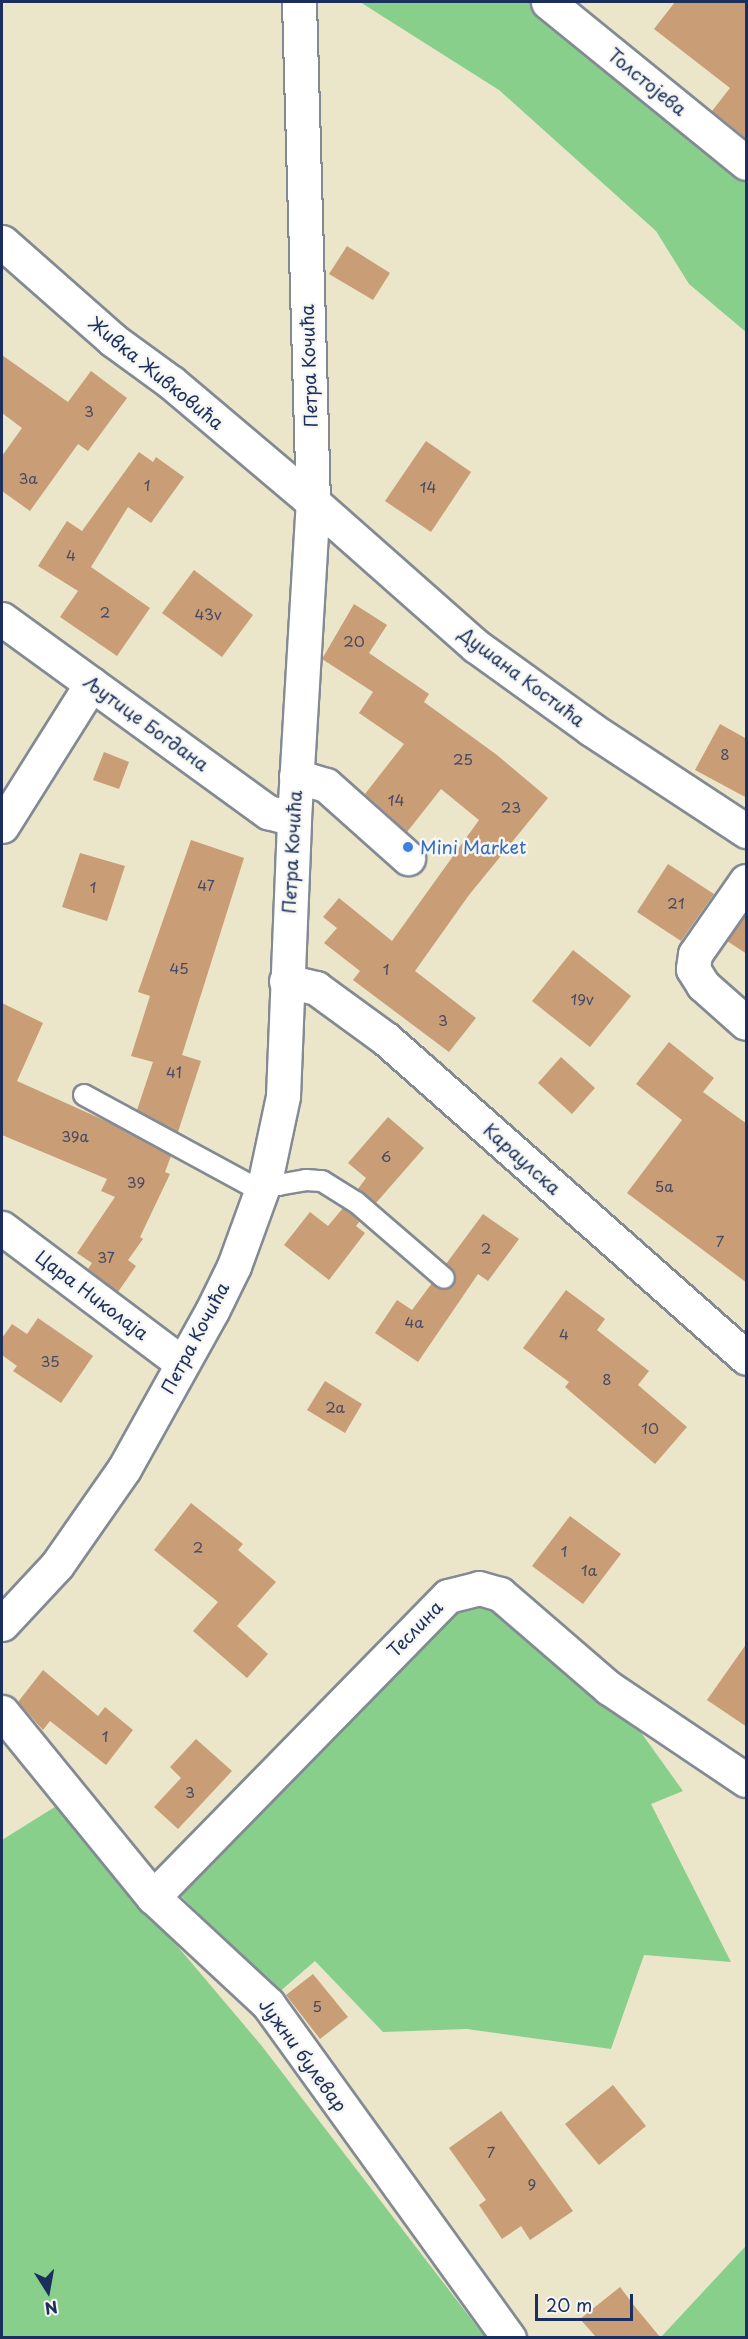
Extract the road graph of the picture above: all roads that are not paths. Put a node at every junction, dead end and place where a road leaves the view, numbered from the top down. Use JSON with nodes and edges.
{"nodes":[{"id":1,"x":299,"y":2,"type":"edge"},
{"id":2,"x":548,"y":2,"type":"edge"},
{"id":3,"x":747,"y":163,"type":"edge"},
{"id":4,"x":2,"y":242,"type":"edge"},
{"id":5,"x":313,"y":502,"type":"junction"},
{"id":6,"x":2,"y":619,"type":"edge"},
{"id":7,"x":91,"y":684,"type":"junction"},
{"id":8,"x":296,"y":776,"type":"junction"},
{"id":9,"x":294,"y":819,"type":"junction"},
{"id":10,"x":2,"y":826,"type":"edge"},
{"id":11,"x":747,"y":831,"type":"edge"},
{"id":12,"x":408,"y":858,"type":"dead end"},
{"id":13,"x":747,"y":881,"type":"edge"},
{"id":14,"x":286,"y":981,"type":"junction"},
{"id":15,"x":747,"y":1023,"type":"edge"},
{"id":16,"x":84,"y":1095,"type":"dead end"},
{"id":17,"x":263,"y":1186,"type":"junction"},
{"id":18,"x":2,"y":1228,"type":"edge"},
{"id":19,"x":444,"y":1278,"type":"dead end"},
{"id":20,"x":747,"y":1359,"type":"edge"},
{"id":21,"x":182,"y":1363,"type":"junction"},
{"id":22,"x":2,"y":1624,"type":"edge"},
{"id":23,"x":2,"y":1712,"type":"edge"},
{"id":24,"x":747,"y":1780,"type":"edge"},
{"id":25,"x":153,"y":1897,"type":"junction"},
{"id":26,"x":509,"y":2337,"type":"edge"}],
"edges":[{"from":1,"to":5,"type":"street","name":"Петра Кочића"},
{"from":2,"to":3,"type":"street","name":"Толстојева"},
{"from":4,"to":5,"type":"street","name":"Живка Живковића"},
{"from":5,"to":8,"type":"street","name":"Петра Кочића"},
{"from":5,"to":11,"type":"street","name":"Душана Костића"},
{"from":6,"to":7,"type":"street","name":"Љутице Богдана"},
{"from":7,"to":9,"type":"street","name":"Љутице Богдана"},
{"from":7,"to":10,"type":"street"},
{"from":8,"to":9,"type":"street","name":"Петра Кочића"},
{"from":8,"to":12,"type":"street"},
{"from":9,"to":14,"type":"street","name":"Петра Кочића"},
{"from":13,"to":15,"type":"street"},
{"from":14,"to":17,"type":"street","name":"Петра Кочића"},
{"from":14,"to":20,"type":"street","name":"Караулска"},
{"from":16,"to":17,"type":"lane"},
{"from":17,"to":19,"type":"lane"},
{"from":17,"to":21,"type":"street","name":"Петра Кочића"},
{"from":18,"to":21,"type":"street","name":"Цара Николаја"},
{"from":21,"to":22,"type":"street","name":"Петра Кочића"},
{"from":23,"to":25,"type":"street","name":"Јужни булевар"},
{"from":24,"to":25,"type":"street","name":"Теслина"},
{"from":25,"to":26,"type":"street","name":"Јужни булевар"}]}
